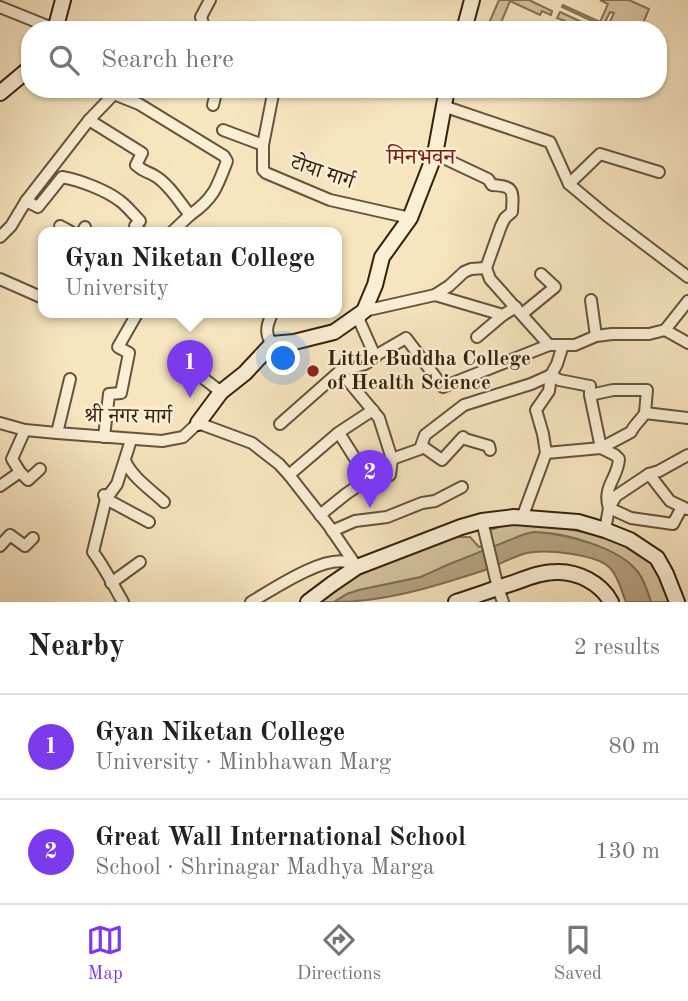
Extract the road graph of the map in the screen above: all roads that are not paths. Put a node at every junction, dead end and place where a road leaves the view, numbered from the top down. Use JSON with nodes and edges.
{"nodes":[{"id":1,"x":63,"y":0,"type":"edge"},
{"id":2,"x":210,"y":0,"type":"edge"},
{"id":3,"x":472,"y":0,"type":"edge"},
{"id":4,"x":0,"y":7,"type":"edge"},
{"id":5,"x":36,"y":21,"type":"edge"},
{"id":6,"x":58,"y":21,"type":"edge"},
{"id":7,"x":202,"y":21,"type":"edge"},
{"id":8,"x":466,"y":21,"type":"edge"},
{"id":9,"x":21,"y":76,"type":"edge"},
{"id":10,"x":0,"y":93,"type":"edge"},
{"id":11,"x":108,"y":98,"type":"edge"},
{"id":12,"x":126,"y":98,"type":"edge"},
{"id":13,"x":214,"y":98,"type":"edge"},
{"id":14,"x":272,"y":98,"type":"edge"},
{"id":15,"x":445,"y":98,"type":"edge"},
{"id":16,"x":213,"y":105,"type":"dead end"},
{"id":17,"x":443,"y":107,"type":"junction"},
{"id":18,"x":89,"y":120,"type":"junction"},
{"id":19,"x":223,"y":130,"type":"dead end"},
{"id":20,"x":264,"y":145,"type":"junction"},
{"id":21,"x":435,"y":154,"type":"junction"},
{"id":22,"x":659,"y":172,"type":"dead end"},
{"id":23,"x":569,"y":184,"type":"junction"},
{"id":24,"x":26,"y":201,"type":"junction"},
{"id":25,"x":190,"y":215,"type":"junction"},
{"id":26,"x":410,"y":218,"type":"junction"},
{"id":27,"x":136,"y":227,"type":"edge"},
{"id":28,"x":177,"y":227,"type":"edge"},
{"id":29,"x":0,"y":237,"type":"edge"},
{"id":30,"x":486,"y":268,"type":"junction"},
{"id":31,"x":541,"y":274,"type":"dead end"},
{"id":32,"x":688,"y":277,"type":"edge"},
{"id":33,"x":0,"y":279,"type":"edge"},
{"id":34,"x":435,"y":295,"type":"junction"},
{"id":35,"x":38,"y":296,"type":"edge"},
{"id":36,"x":591,"y":300,"type":"dead end"},
{"id":37,"x":688,"y":301,"type":"edge"},
{"id":38,"x":519,"y":310,"type":"junction"},
{"id":39,"x":364,"y":311,"type":"junction"},
{"id":40,"x":503,"y":315,"type":"junction"},
{"id":41,"x":135,"y":318,"type":"edge"},
{"id":42,"x":270,"y":318,"type":"edge"},
{"id":43,"x":665,"y":330,"type":"junction"},
{"id":44,"x":596,"y":336,"type":"junction"},
{"id":45,"x":477,"y":337,"type":"dead end"},
{"id":46,"x":688,"y":343,"type":"edge"},
{"id":47,"x":272,"y":344,"type":"junction"},
{"id":48,"x":549,"y":345,"type":"junction"},
{"id":49,"x":563,"y":345,"type":"junction"},
{"id":50,"x":375,"y":356,"type":"junction"},
{"id":51,"x":194,"y":370,"type":"dead end"},
{"id":52,"x":340,"y":371,"type":"junction"},
{"id":53,"x":551,"y":375,"type":"junction"},
{"id":54,"x":70,"y":379,"type":"dead end"},
{"id":55,"x":221,"y":392,"type":"junction"},
{"id":56,"x":590,"y":395,"type":"junction"},
{"id":57,"x":373,"y":410,"type":"junction"},
{"id":58,"x":645,"y":413,"type":"junction"},
{"id":59,"x":688,"y":418,"type":"edge"},
{"id":60,"x":0,"y":423,"type":"edge"},
{"id":61,"x":198,"y":423,"type":"junction"},
{"id":62,"x":280,"y":424,"type":"dead end"},
{"id":63,"x":25,"y":430,"type":"junction"},
{"id":64,"x":57,"y":433,"type":"junction"},
{"id":65,"x":339,"y":433,"type":"junction"},
{"id":66,"x":104,"y":437,"type":"junction"},
{"id":67,"x":131,"y":440,"type":"junction"},
{"id":68,"x":422,"y":446,"type":"junction"},
{"id":69,"x":601,"y":448,"type":"junction"},
{"id":70,"x":490,"y":450,"type":"dead end"},
{"id":71,"x":545,"y":453,"type":"junction"},
{"id":72,"x":688,"y":455,"type":"edge"},
{"id":73,"x":392,"y":460,"type":"junction"},
{"id":74,"x":125,"y":461,"type":"junction"},
{"id":75,"x":40,"y":469,"type":"dead end"},
{"id":76,"x":649,"y":474,"type":"junction"},
{"id":77,"x":289,"y":475,"type":"junction"},
{"id":78,"x":24,"y":478,"type":"junction"},
{"id":79,"x":368,"y":479,"type":"junction"},
{"id":80,"x":0,"y":486,"type":"edge"},
{"id":81,"x":461,"y":487,"type":"dead end"},
{"id":82,"x":105,"y":497,"type":"junction"},
{"id":83,"x":164,"y":502,"type":"dead end"},
{"id":84,"x":609,"y":508,"type":"junction"},
{"id":85,"x":685,"y":508,"type":"edge"},
{"id":86,"x":320,"y":515,"type":"junction"},
{"id":87,"x":522,"y":518,"type":"junction"},
{"id":88,"x":149,"y":522,"type":"dead end"},
{"id":89,"x":483,"y":528,"type":"junction"},
{"id":90,"x":605,"y":530,"type":"junction"},
{"id":91,"x":332,"y":531,"type":"junction"},
{"id":92,"x":33,"y":538,"type":"dead end"},
{"id":93,"x":0,"y":546,"type":"edge"},
{"id":94,"x":139,"y":562,"type":"dead end"},
{"id":95,"x":357,"y":567,"type":"junction"},
{"id":96,"x":496,"y":581,"type":"junction"},
{"id":97,"x":111,"y":583,"type":"junction"},
{"id":98,"x":124,"y":602,"type":"edge"},
{"id":99,"x":251,"y":602,"type":"edge"},
{"id":100,"x":309,"y":602,"type":"edge"},
{"id":101,"x":456,"y":602,"type":"edge"},
{"id":102,"x":503,"y":602,"type":"edge"},
{"id":103,"x":611,"y":602,"type":"edge"},
{"id":104,"x":677,"y":602,"type":"edge"}],
"edges":[{"from":1,"to":6,"type":"main road"},
{"from":2,"to":7,"type":"street"},
{"from":3,"to":8,"type":"main road"},
{"from":4,"to":5,"type":"street"},
{"from":9,"to":10,"type":"main road"},
{"from":11,"to":18,"type":"street"},
{"from":12,"to":25,"type":"street"},
{"from":13,"to":16,"type":"street"},
{"from":14,"to":20,"type":"street","name":"टोया मार्ग"},
{"from":15,"to":17,"type":"main road"},
{"from":17,"to":21,"type":"main road"},
{"from":17,"to":23,"type":"street"},
{"from":18,"to":24,"type":"street"},
{"from":18,"to":25,"type":"street"},
{"from":19,"to":20,"type":"street"},
{"from":20,"to":26,"type":"street","name":"टोया मार्ग"},
{"from":21,"to":26,"type":"main road"},
{"from":21,"to":30,"type":"street"},
{"from":22,"to":23,"type":"street"},
{"from":23,"to":32,"type":"street"},
{"from":24,"to":27,"type":"street"},
{"from":24,"to":29,"type":"street"},
{"from":25,"to":28,"type":"street"},
{"from":26,"to":39,"type":"main road"},
{"from":30,"to":34,"type":"street"},
{"from":30,"to":38,"type":"street"},
{"from":31,"to":38,"type":"street"},
{"from":33,"to":35,"type":"street"},
{"from":34,"to":39,"type":"street"},
{"from":34,"to":40,"type":"street"},
{"from":36,"to":44,"type":"street"},
{"from":37,"to":43,"type":"street"},
{"from":38,"to":40,"type":"street"},
{"from":38,"to":48,"type":"street"},
{"from":39,"to":47,"type":"main road"},
{"from":39,"to":50,"type":"street"},
{"from":40,"to":45,"type":"street"},
{"from":41,"to":66,"type":"street"},
{"from":42,"to":47,"type":"street"},
{"from":43,"to":44,"type":"street"},
{"from":43,"to":46,"type":"street"},
{"from":44,"to":49,"type":"street"},
{"from":47,"to":55,"type":"main road"},
{"from":48,"to":49,"type":"street"},
{"from":48,"to":50,"type":"street"},
{"from":49,"to":53,"type":"street"},
{"from":50,"to":52,"type":"street"},
{"from":51,"to":55,"type":"street"},
{"from":52,"to":57,"type":"street"},
{"from":52,"to":62,"type":"street"},
{"from":53,"to":56,"type":"street"},
{"from":53,"to":68,"type":"street"},
{"from":53,"to":71,"type":"street"},
{"from":54,"to":64,"type":"street"},
{"from":55,"to":61,"type":"main road"},
{"from":56,"to":58,"type":"street"},
{"from":56,"to":69,"type":"street"},
{"from":57,"to":65,"type":"street"},
{"from":57,"to":73,"type":"street"},
{"from":58,"to":59,"type":"street"},
{"from":58,"to":69,"type":"street"},
{"from":60,"to":63,"type":"street","name":"श्री नगर मार्ग"},
{"from":61,"to":67,"type":"street","name":"श्री नगर मार्ग"},
{"from":61,"to":77,"type":"street","name":"श्री नगर मार्ग"},
{"from":63,"to":64,"type":"street","name":"श्री नगर मार्ग"},
{"from":63,"to":78,"type":"street"},
{"from":64,"to":66,"type":"street","name":"श्री नगर मार्ग"},
{"from":65,"to":77,"type":"street"},
{"from":65,"to":79,"type":"street"},
{"from":66,"to":67,"type":"street","name":"श्री नगर मार्ग"},
{"from":67,"to":74,"type":"street"},
{"from":68,"to":70,"type":"street"},
{"from":68,"to":73,"type":"street"},
{"from":69,"to":71,"type":"street"},
{"from":69,"to":84,"type":"street"},
{"from":71,"to":87,"type":"street"},
{"from":72,"to":76,"type":"street"},
{"from":73,"to":79,"type":"street"},
{"from":74,"to":82,"type":"street"},
{"from":74,"to":83,"type":"street"},
{"from":75,"to":78,"type":"street"},
{"from":76,"to":84,"type":"street"},
{"from":76,"to":85,"type":"street"},
{"from":77,"to":86,"type":"street","name":"श्री नगर मार्ग"},
{"from":78,"to":80,"type":"street"},
{"from":79,"to":86,"type":"street"},
{"from":81,"to":91,"type":"street"},
{"from":82,"to":88,"type":"street"},
{"from":82,"to":97,"type":"street"},
{"from":84,"to":85,"type":"street"},
{"from":84,"to":90,"type":"street"},
{"from":86,"to":91,"type":"street","name":"श्री नगर मार्ग"},
{"from":87,"to":89,"type":"main road"},
{"from":87,"to":90,"type":"main road"},
{"from":89,"to":95,"type":"main road"},
{"from":89,"to":96,"type":"street"},
{"from":90,"to":104,"type":"main road"},
{"from":91,"to":95,"type":"street","name":"श्री नगर मार्ग"},
{"from":92,"to":93,"type":"street"},
{"from":94,"to":97,"type":"street"},
{"from":95,"to":99,"type":"street"},
{"from":95,"to":100,"type":"main road"},
{"from":96,"to":101,"type":"main road"},
{"from":96,"to":102,"type":"street"},
{"from":96,"to":103,"type":"main road"},
{"from":97,"to":98,"type":"street"}]}
